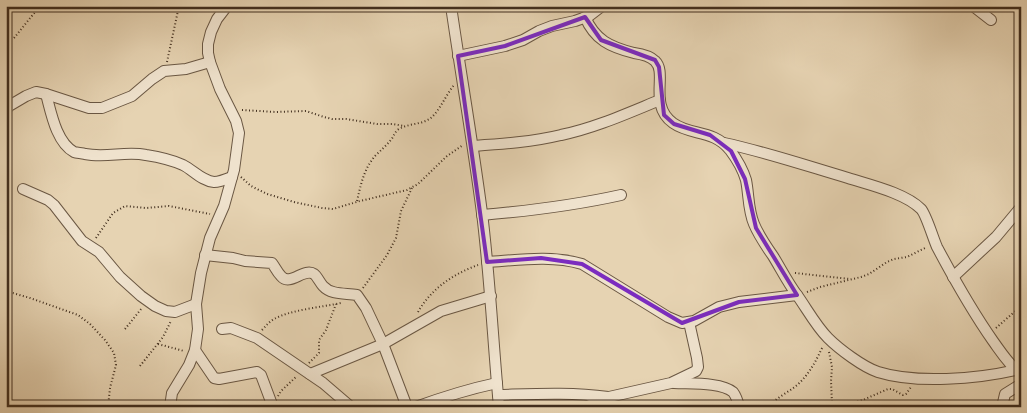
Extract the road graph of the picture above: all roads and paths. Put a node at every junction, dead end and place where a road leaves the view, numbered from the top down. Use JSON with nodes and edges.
{"nodes":[{"id":1,"x":40,"y":6,"type":"edge"},
{"id":2,"x":179,"y":6,"type":"edge"},
{"id":3,"x":227,"y":6,"type":"edge"},
{"id":4,"x":451,"y":6,"type":"edge"},
{"id":5,"x":602,"y":6,"type":"edge"},
{"id":6,"x":973,"y":6,"type":"edge"},
{"id":7,"x":585,"y":17,"type":"junction"},
{"id":8,"x":992,"y":20,"type":"dead end"},
{"id":9,"x":14,"y":38,"type":"dead end"},
{"id":10,"x":458,"y":56,"type":"junction"},
{"id":11,"x":210,"y":62,"type":"junction"},
{"id":12,"x":164,"y":71,"type":"junction"},
{"id":13,"x":461,"y":75,"type":"junction"},
{"id":14,"x":46,"y":94,"type":"junction"},
{"id":15,"x":660,"y":100,"type":"junction"},
{"id":16,"x":231,"y":109,"type":"junction"},
{"id":17,"x":6,"y":110,"type":"edge"},
{"id":18,"x":404,"y":126,"type":"junction"},
{"id":19,"x":472,"y":142,"type":"junction"},
{"id":20,"x":724,"y":144,"type":"junction"},
{"id":21,"x":233,"y":173,"type":"junction"},
{"id":22,"x":412,"y":187,"type":"junction"},
{"id":23,"x":23,"y":189,"type":"dead end"},
{"id":24,"x":621,"y":195,"type":"dead end"},
{"id":25,"x":357,"y":202,"type":"junction"},
{"id":26,"x":1021,"y":207,"type":"edge"},
{"id":27,"x":482,"y":215,"type":"junction"},
{"id":28,"x":219,"y":216,"type":"junction"},
{"id":29,"x":935,"y":241,"type":"junction"},
{"id":30,"x":90,"y":247,"type":"junction"},
{"id":31,"x":206,"y":255,"type":"junction"},
{"id":32,"x":487,"y":262,"type":"junction"},
{"id":33,"x":781,"y":269,"type":"junction"},
{"id":34,"x":953,"y":277,"type":"junction"},
{"id":35,"x":852,"y":280,"type":"junction"},
{"id":36,"x":6,"y":292,"type":"edge"},
{"id":37,"x":357,"y":295,"type":"junction"},
{"id":38,"x":797,"y":295,"type":"junction"},
{"id":39,"x":490,"y":296,"type":"junction"},
{"id":40,"x":150,"y":302,"type":"junction"},
{"id":41,"x":342,"y":303,"type":"dead end"},
{"id":42,"x":196,"y":304,"type":"junction"},
{"id":43,"x":336,"y":304,"type":"junction"},
{"id":44,"x":1021,"y":306,"type":"edge"},
{"id":45,"x":176,"y":312,"type":"junction"},
{"id":46,"x":417,"y":315,"type":"dead end"},
{"id":47,"x":689,"y":322,"type":"junction"},
{"id":48,"x":125,"y":329,"type":"dead end"},
{"id":49,"x":222,"y":329,"type":"dead end"},
{"id":50,"x":988,"y":334,"type":"junction"},
{"id":51,"x":257,"y":338,"type":"junction"},
{"id":52,"x":827,"y":340,"type":"junction"},
{"id":53,"x":158,"y":344,"type":"junction"},
{"id":54,"x":382,"y":344,"type":"junction"},
{"id":55,"x":194,"y":352,"type":"junction"},
{"id":56,"x":140,"y":366,"type":"dead end"},
{"id":57,"x":307,"y":372,"type":"junction"},
{"id":58,"x":1018,"y":372,"type":"edge"},
{"id":59,"x":923,"y":379,"type":"junction"},
{"id":60,"x":671,"y":383,"type":"junction"},
{"id":61,"x":497,"y":384,"type":"junction"},
{"id":62,"x":1021,"y":384,"type":"edge"},
{"id":63,"x":498,"y":396,"type":"junction"},
{"id":64,"x":609,"y":397,"type":"junction"},
{"id":65,"x":851,"y":403,"type":"junction"},
{"id":66,"x":832,"y":404,"type":"junction"},
{"id":67,"x":273,"y":406,"type":"edge"},
{"id":68,"x":108,"y":407,"type":"edge"},
{"id":69,"x":170,"y":407,"type":"edge"},
{"id":70,"x":351,"y":407,"type":"edge"},
{"id":71,"x":408,"y":407,"type":"edge"},
{"id":72,"x":416,"y":407,"type":"edge"},
{"id":73,"x":499,"y":407,"type":"edge"},
{"id":74,"x":586,"y":407,"type":"edge"},
{"id":75,"x":739,"y":407,"type":"edge"},
{"id":76,"x":768,"y":407,"type":"edge"},
{"id":77,"x":781,"y":407,"type":"edge"},
{"id":78,"x":846,"y":407,"type":"edge"},
{"id":79,"x":1002,"y":407,"type":"edge"}],
"edges":[{"from":1,"to":9,"type":"path"},
{"from":2,"to":12,"type":"path"},
{"from":3,"to":11,"type":"street"},
{"from":4,"to":10,"type":"street"},
{"from":5,"to":7,"type":"street"},
{"from":6,"to":8,"type":"street"},
{"from":7,"to":10,"type":"street"},
{"from":7,"to":15,"type":"street"},
{"from":10,"to":13,"type":"street"},
{"from":11,"to":12,"type":"street"},
{"from":11,"to":16,"type":"street"},
{"from":12,"to":14,"type":"street"},
{"from":13,"to":18,"type":"path"},
{"from":13,"to":19,"type":"street"},
{"from":14,"to":17,"type":"street"},
{"from":14,"to":21,"type":"street"},
{"from":15,"to":19,"type":"street"},
{"from":15,"to":20,"type":"street"},
{"from":16,"to":18,"type":"path"},
{"from":16,"to":21,"type":"street"},
{"from":18,"to":25,"type":"path"},
{"from":19,"to":22,"type":"path"},
{"from":19,"to":27,"type":"street"},
{"from":20,"to":29,"type":"street"},
{"from":20,"to":33,"type":"street"},
{"from":21,"to":25,"type":"path"},
{"from":21,"to":28,"type":"street"},
{"from":22,"to":25,"type":"path"},
{"from":22,"to":37,"type":"path"},
{"from":23,"to":30,"type":"street"},
{"from":24,"to":27,"type":"street"},
{"from":26,"to":34,"type":"street"},
{"from":27,"to":32,"type":"street"},
{"from":28,"to":30,"type":"path"},
{"from":28,"to":31,"type":"street"},
{"from":29,"to":34,"type":"street"},
{"from":29,"to":35,"type":"path"},
{"from":30,"to":40,"type":"street"},
{"from":31,"to":37,"type":"street"},
{"from":31,"to":42,"type":"street"},
{"from":32,"to":39,"type":"street"},
{"from":32,"to":46,"type":"path"},
{"from":32,"to":47,"type":"street"},
{"from":33,"to":35,"type":"path"},
{"from":33,"to":38,"type":"street"},
{"from":34,"to":50,"type":"street"},
{"from":35,"to":38,"type":"path"},
{"from":36,"to":68,"type":"path"},
{"from":37,"to":54,"type":"street"},
{"from":38,"to":47,"type":"street"},
{"from":38,"to":52,"type":"street"},
{"from":39,"to":54,"type":"street"},
{"from":39,"to":61,"type":"street"},
{"from":40,"to":45,"type":"street"},
{"from":40,"to":48,"type":"path"},
{"from":41,"to":43,"type":"path"},
{"from":42,"to":45,"type":"street"},
{"from":42,"to":55,"type":"street"},
{"from":43,"to":51,"type":"path"},
{"from":43,"to":57,"type":"path"},
{"from":44,"to":50,"type":"path"},
{"from":45,"to":53,"type":"path"},
{"from":47,"to":60,"type":"street"},
{"from":49,"to":51,"type":"street"},
{"from":50,"to":58,"type":"street"},
{"from":51,"to":57,"type":"street"},
{"from":52,"to":59,"type":"street"},
{"from":52,"to":66,"type":"path"},
{"from":52,"to":76,"type":"path"},
{"from":53,"to":55,"type":"path"},
{"from":53,"to":56,"type":"path"},
{"from":54,"to":57,"type":"street"},
{"from":54,"to":71,"type":"street"},
{"from":55,"to":67,"type":"street"},
{"from":55,"to":69,"type":"street"},
{"from":57,"to":67,"type":"path"},
{"from":57,"to":70,"type":"street"},
{"from":58,"to":59,"type":"street"},
{"from":59,"to":65,"type":"path"},
{"from":60,"to":64,"type":"street"},
{"from":60,"to":75,"type":"street"},
{"from":61,"to":63,"type":"street"},
{"from":61,"to":72,"type":"street"},
{"from":62,"to":79,"type":"street"},
{"from":63,"to":64,"type":"street"},
{"from":63,"to":73,"type":"street"},
{"from":64,"to":74,"type":"street"},
{"from":65,"to":66,"type":"path"},
{"from":65,"to":78,"type":"path"},
{"from":66,"to":77,"type":"path"}]}
